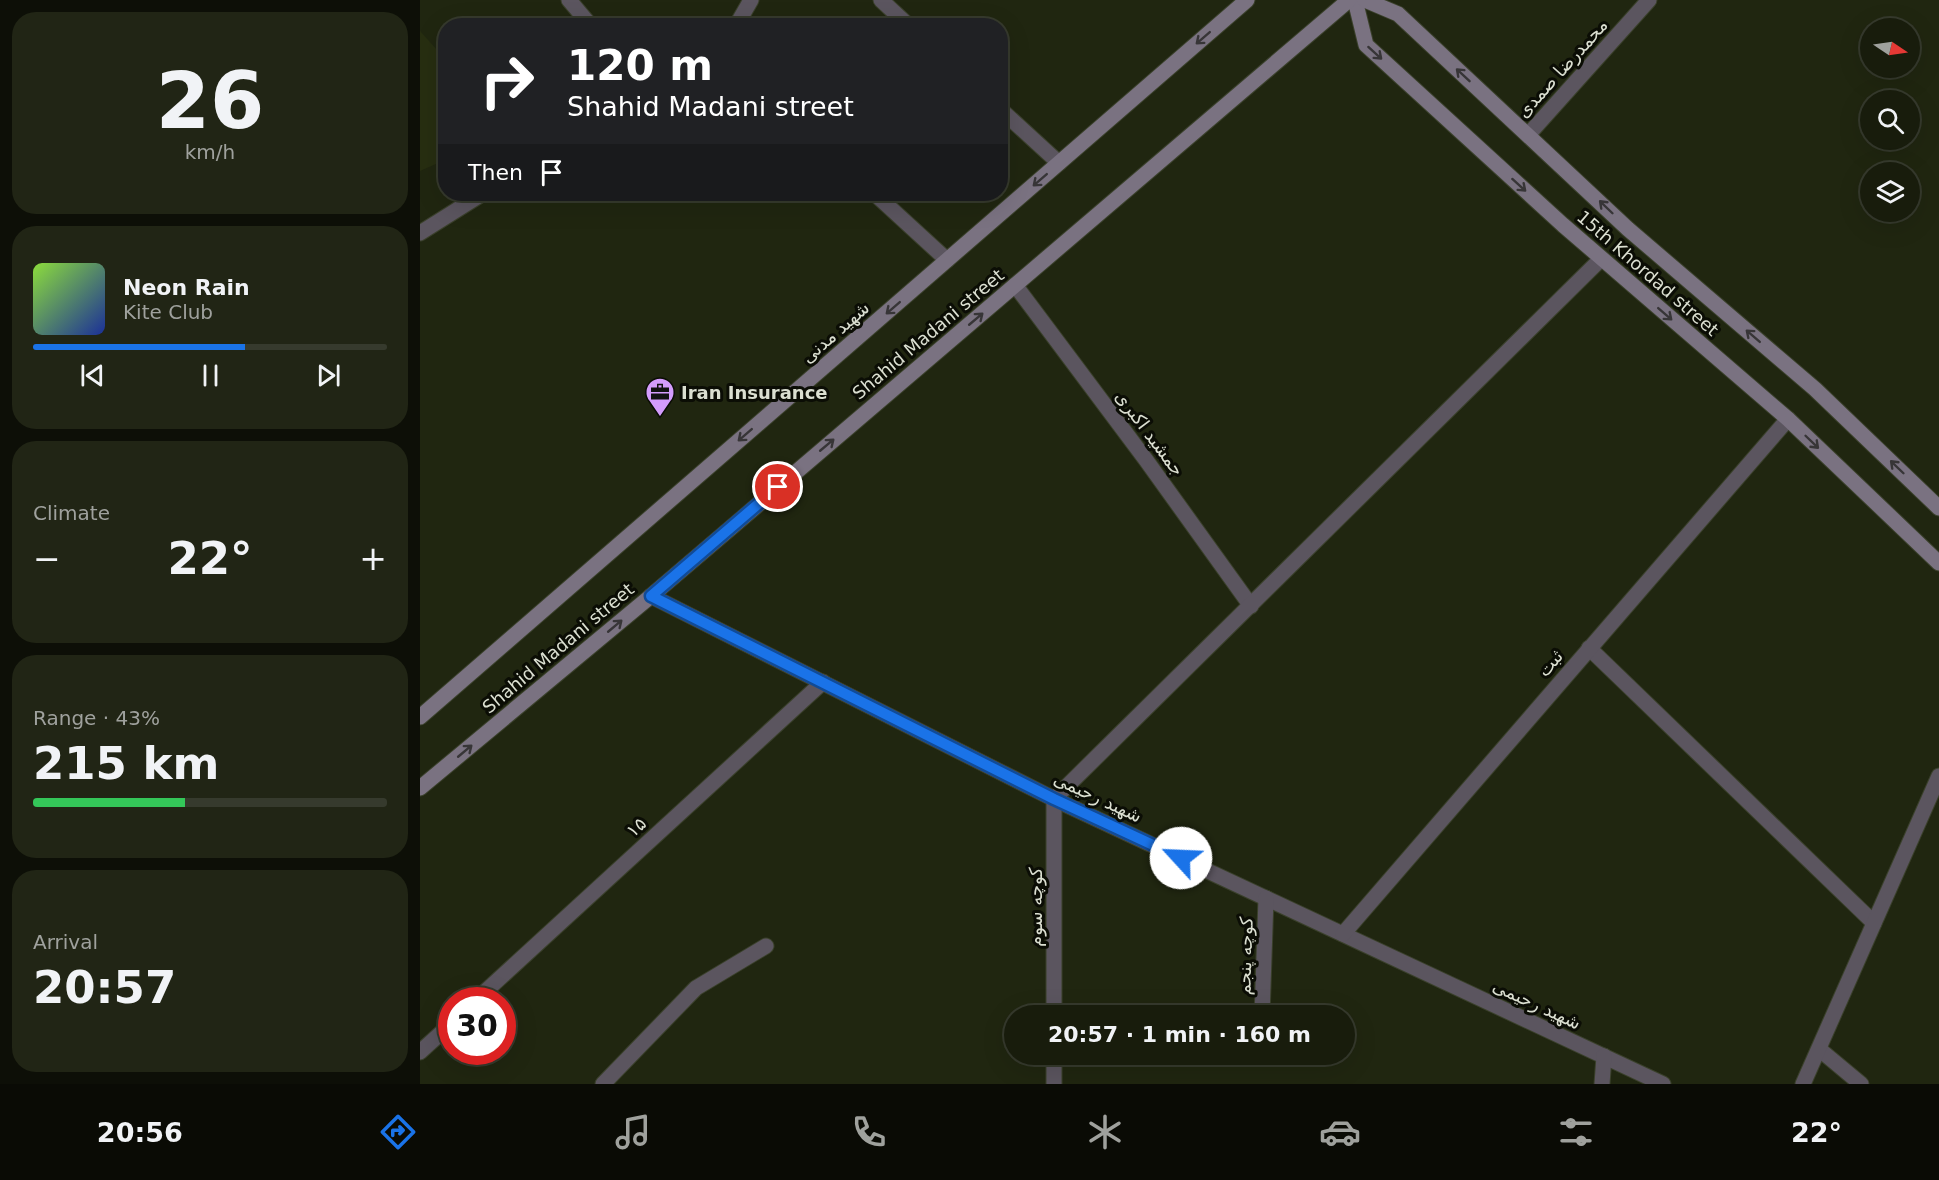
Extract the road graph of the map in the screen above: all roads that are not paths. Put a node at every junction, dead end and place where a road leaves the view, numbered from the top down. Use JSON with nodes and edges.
{"nodes":[{"id":1,"x":569,"y":0,"type":"edge"},
{"id":2,"x":750,"y":0,"type":"edge"},
{"id":3,"x":881,"y":0,"type":"edge"},
{"id":4,"x":1247,"y":0,"type":"edge"},
{"id":5,"x":1349,"y":0,"type":"edge"},
{"id":6,"x":1355,"y":0,"type":"edge"},
{"id":7,"x":1365,"y":0,"type":"edge"},
{"id":8,"x":1649,"y":0,"type":"edge"},
{"id":9,"x":584,"y":18,"type":"edge"},
{"id":10,"x":740,"y":18,"type":"edge"},
{"id":11,"x":900,"y":18,"type":"edge"},
{"id":12,"x":1008,"y":116,"type":"edge"},
{"id":13,"x":1528,"y":135,"type":"junction"},
{"id":14,"x":1059,"y":163,"type":"junction"},
{"id":15,"x":471,"y":201,"type":"edge"},
{"id":16,"x":883,"y":201,"type":"edge"},
{"id":17,"x":420,"y":233,"type":"edge"},
{"id":18,"x":1601,"y":259,"type":"junction"},
{"id":19,"x":948,"y":260,"type":"junction"},
{"id":20,"x":1015,"y":285,"type":"junction"},
{"id":21,"x":1788,"y":419,"type":"junction"},
{"id":22,"x":1939,"y":507,"type":"edge"},
{"id":23,"x":1939,"y":563,"type":"edge"},
{"id":24,"x":651,"y":596,"type":"junction"},
{"id":25,"x":1251,"y":606,"type":"junction"},
{"id":26,"x":1589,"y":648,"type":"junction"},
{"id":27,"x":823,"y":682,"type":"junction"},
{"id":28,"x":420,"y":717,"type":"edge"},
{"id":29,"x":1939,"y":776,"type":"edge"},
{"id":30,"x":420,"y":788,"type":"edge"},
{"id":31,"x":1054,"y":799,"type":"junction"},
{"id":32,"x":1266,"y":898,"type":"junction"},
{"id":33,"x":1874,"y":922,"type":"junction"},
{"id":34,"x":1343,"y":934,"type":"junction"},
{"id":35,"x":766,"y":946,"type":"dead end"},
{"id":36,"x":490,"y":987,"type":"edge"},
{"id":37,"x":1054,"y":1005,"type":"edge"},
{"id":38,"x":1262,"y":1005,"type":"edge"},
{"id":39,"x":438,"y":1036,"type":"edge"},
{"id":40,"x":1819,"y":1049,"type":"junction"},
{"id":41,"x":420,"y":1052,"type":"edge"},
{"id":42,"x":1604,"y":1056,"type":"junction"},
{"id":43,"x":1054,"y":1065,"type":"edge"},
{"id":44,"x":603,"y":1084,"type":"edge"},
{"id":45,"x":1054,"y":1084,"type":"edge"},
{"id":46,"x":1602,"y":1084,"type":"edge"},
{"id":47,"x":1663,"y":1084,"type":"edge"},
{"id":48,"x":1803,"y":1084,"type":"edge"},
{"id":49,"x":1862,"y":1084,"type":"edge"}],
"edges":[{"from":1,"to":9,"type":"street"},
{"from":2,"to":10,"type":"street"},
{"from":3,"to":11,"type":"street"},
{"from":4,"to":14,"type":"main road","name":"شهید مدنی","one_way":true},
{"from":5,"to":20,"type":"main road","name":"Shahid Madani street"},
{"from":6,"to":18,"type":"main road","name":"15th Khordad street","one_way":true},
{"from":13,"to":7,"type":"main road","name":"15th Khordad street","one_way":true},
{"from":8,"to":13,"type":"street","name":"محمدرضا صمدی"},
{"from":12,"to":14,"type":"street"},
{"from":22,"to":13,"type":"main road","name":"15th Khordad street","one_way":true},
{"from":14,"to":19,"type":"main road","name":"شهید مدنی","one_way":true},
{"from":15,"to":17,"type":"street"},
{"from":16,"to":19,"type":"street"},
{"from":18,"to":21,"type":"main road","name":"15th Khordad street","one_way":true},
{"from":18,"to":25,"type":"street"},
{"from":19,"to":28,"type":"main road","name":"شهید مدنی","one_way":true},
{"from":24,"to":20,"type":"main road","name":"Shahid Madani street","one_way":true},
{"from":20,"to":25,"type":"street","name":"جمشید اکبری"},
{"from":21,"to":23,"type":"main road","name":"15th Khordad street","one_way":true},
{"from":21,"to":26,"type":"street","name":"ثبت"},
{"from":24,"to":27,"type":"street","name":"شهید رحیمی"},
{"from":30,"to":24,"type":"main road","name":"Shahid Madani street","one_way":true},
{"from":25,"to":31,"type":"street"},
{"from":26,"to":33,"type":"street"},
{"from":26,"to":34,"type":"street","name":"ثبت"},
{"from":27,"to":31,"type":"street","name":"شهید رحیمی"},
{"from":27,"to":36,"type":"street","name":"۱۵"},
{"from":29,"to":33,"type":"street"},
{"from":31,"to":32,"type":"street","name":"شهید رحیمی"},
{"from":31,"to":37,"type":"street","name":"کوچه سوم"},
{"from":32,"to":34,"type":"street","name":"شهید رحیمی"},
{"from":32,"to":38,"type":"street","name":"کوچه پنجم"},
{"from":33,"to":40,"type":"street"},
{"from":34,"to":42,"type":"street","name":"شهید رحیمی"},
{"from":35,"to":44,"type":"street"},
{"from":39,"to":41,"type":"street"},
{"from":40,"to":48,"type":"street"},
{"from":40,"to":49,"type":"street"},
{"from":42,"to":46,"type":"street"},
{"from":42,"to":47,"type":"street","name":"شهید رحیمی"},
{"from":43,"to":45,"type":"street"}]}
